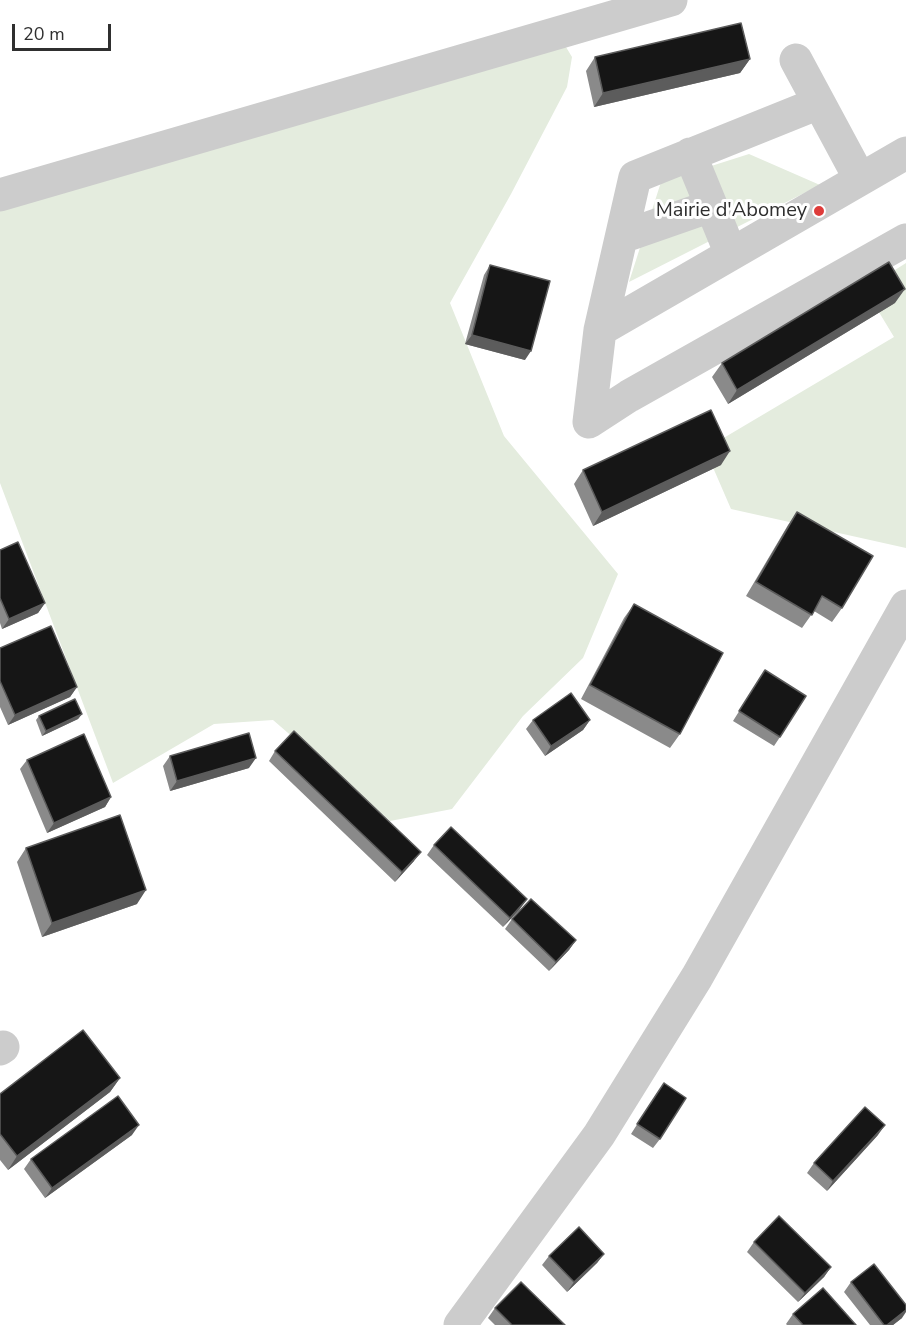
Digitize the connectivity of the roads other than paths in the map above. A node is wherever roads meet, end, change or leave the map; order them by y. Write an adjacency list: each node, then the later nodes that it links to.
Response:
1 (671, 0): 7 (street)
2 (796, 60): 3 (street)
3 (819, 102): 5 (street); 6 (street)
4 (906, 153): 6 (street)
5 (690, 154): 8 (street); 9 (street)
6 (860, 179): 11 (street)
7 (0, 195)
8 (711, 206): 9 (street); 11 (street)
9 (622, 237): 12 (street)
10 (906, 240): 12 (street)
11 (731, 254): 12 (street)
12 (600, 330)
13 (906, 606): 14 (street)
14 (460, 1325)

